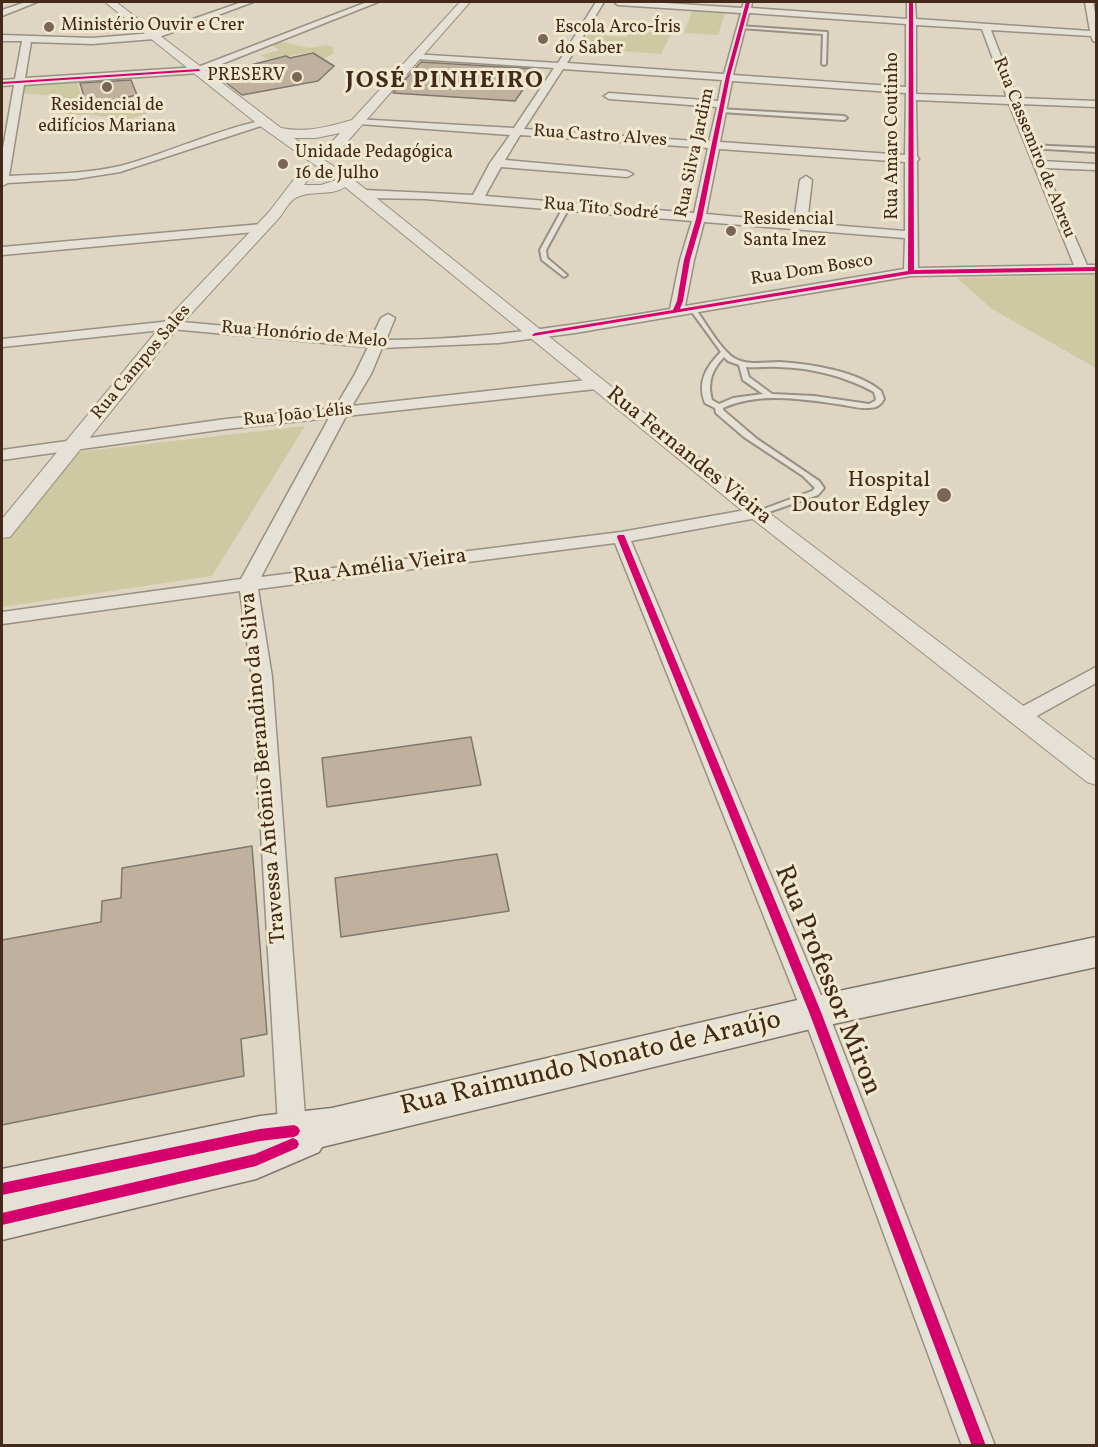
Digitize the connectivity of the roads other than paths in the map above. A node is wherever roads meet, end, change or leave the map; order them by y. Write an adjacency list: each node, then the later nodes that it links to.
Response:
1 (33, 2): 12 (street)
2 (110, 2): 17 (street, Rua Fernandes Vieira)
3 (249, 2): 17 (street)
4 (374, 2): 24 (street)
5 (465, 2): 21 (street)
6 (600, 2): 22 (street)
7 (618, 2): 10 (street)
8 (911, 2): 14 (street, Rua Amaro Coutinho)
9 (1089, 2): 18 (street)
10 (747, 6): 13 (street); 15 (street, Rua Silva Jardim)
11 (858, 8): 13 (street)
12 (2, 13)
13 (858, 19): 14 (street)
14 (910, 22): 16 (street); 28 (street, Rua Amaro Coutinho)
15 (741, 27): 23 (lane); 25 (street, Rua Silva Jardim)
16 (985, 27): 18 (street); 30 (street, Rua Cassemiro de Abreu)
17 (154, 36): 20 (street); 24 (street, Rua Fernandes Vieira)
18 (1096, 36)
19 (2, 38): 20 (street)
20 (27, 40): 26 (street)
21 (416, 56): 22 (street); 34 (street)
22 (560, 64): 25 (street); 39 (street)
23 (824, 64)
24 (199, 70): 26 (street); 35 (street, Rua Fernandes Vieira)
25 (729, 76): 28 (street); 32 (street, Rua Silva Jardim)
26 (19, 82): 27 (street); 36 (street)
27 (2, 83)
28 (912, 94): 30 (street); 43 (street, Rua Amaro Coutinho)
29 (609, 96): 32 (street)
30 (1015, 102): 31 (street); 41 (street, Rua Cassemiro de Abreu)
31 (1096, 104)
32 (722, 107): 33 (lane); 40 (street, Rua Silva Jardim)
33 (844, 118)
34 (359, 122): 38 (street); 39 (street, Rua Castro Alves); 44 (street)
35 (264, 123): 38 (street, Rua Fernandes Vieira); 51 (street)
36 (14, 124): 37 (street); 51 (street)
37 (2, 125)
38 (277, 132): 44 (street, Rua Fernandes Vieira)
39 (519, 132): 40 (street, Rua Castro Alves); 45 (street)
40 (713, 145): 43 (street, Rua Castro Alves); 57 (street, Rua Silva Jardim)
41 (1030, 146): 42 (lane); 46 (street, Rua Cassemiro de Abreu)
42 (1096, 150)
43 (913, 159): 60 (street, Rua Amaro Coutinho)
44 (316, 160): 49 (street, Rua Fernandes Vieira); 52 (street)
45 (496, 163): 48 (street); 55 (street)
46 (1038, 164): 47 (street); 62 (street, Rua Cassemiro de Abreu)
47 (1096, 167)
48 (627, 174)
49 (339, 176): 52 (street); 53 (street); 54 (street, Rua Fernandes Vieira)
50 (806, 180): 58 (street)
51 (2, 181)
52 (304, 182): 53 (street, Rua Fernandes Vieira); 59 (street, Rua Campos Sales)
53 (327, 189): 54 (street, Rua Fernandes Vieira)
54 (367, 197): 55 (street, Rua Tito Sodré); 70 (street, Rua Fernandes Vieira)
55 (477, 199): 56 (street, Rua Tito Sodré)
56 (566, 208): 57 (street, Rua Tito Sodré); 65 (lane)
57 (699, 219): 58 (street, Rua Tito Sodré); 67 (street, Rua Silva Jardim)
58 (800, 226): 60 (street, Rua Tito Sodré)
59 (262, 228): 61 (street); 69 (street, Rua Campos Sales)
60 (910, 235): 64 (street, Rua Amaro Coutinho)
61 (2, 250)
62 (1082, 269): 63 (street, Rua Dom Bosco); 64 (street, Rua Dom Bosco)
63 (1096, 269)
64 (911, 272): 66 (street, Rua Dom Bosco)
65 (564, 275)
66 (692, 308): 67 (street, Rua Dom Bosco); 73 (lane)
67 (676, 311): 70 (street, Rua Dom Bosco)
68 (388, 318): 72 (street, Travessa Antônio Berandino da Silva)
69 (171, 325): 71 (street, Rua Honório de Melo); 72 (street, Rua Honório de Melo); 79 (street, Rua Campos Sales)
70 (535, 335): 72 (street, Rua Honório de Melo); 75 (street, Rua Fernandes Vieira)
71 (2, 342)
72 (377, 344): 78 (street, Travessa Antônio Berandino da Silva)
73 (724, 353): 74 (lane); 77 (lane)
74 (742, 364): 76 (lane); 76 (lane)
75 (596, 384): 78 (street, Rua João Lélis); 81 (street, Rua Fernandes Vieira)
76 (770, 396): 77 (lane)
77 (719, 407): 81 (lane)
78 (340, 412): 79 (street, Rua João Lélis); 84 (street, Travessa Antônio Berandino da Silva)
79 (76, 443): 80 (street, Rua João Lélis); 82 (street, Rua Campos Sales)
80 (2, 455)
81 (757, 513): 83 (street, Rua Amélia Vieira); 87 (street, Rua Fernandes Vieira)
82 (2, 532)
83 (621, 537): 84 (street, Rua Amélia Vieira); 90 (street, Rua Professor Miron)
84 (248, 584): 85 (street, Rua Amélia Vieira); 91 (street, Travessa Antônio Berandino da Silva)
85 (2, 618)
86 (1096, 674): 87 (street)
87 (1019, 717): 88 (street, Rua Fernandes Vieira)
88 (1096, 775)
89 (1096, 952): 90 (main road, Rua Raimundo Nonato de Araújo)
90 (815, 1012): 91 (main road, Rua Raimundo Nonato de Araújo); 94 (street, Rua Professor Miron)
91 (293, 1138): 92 (main road, Rua Raimundo Nonato de Araújo); 93 (main road, Rua Raimundo Nonato de Araújo)
92 (2, 1190)
93 (2, 1219)
94 (980, 1446)

